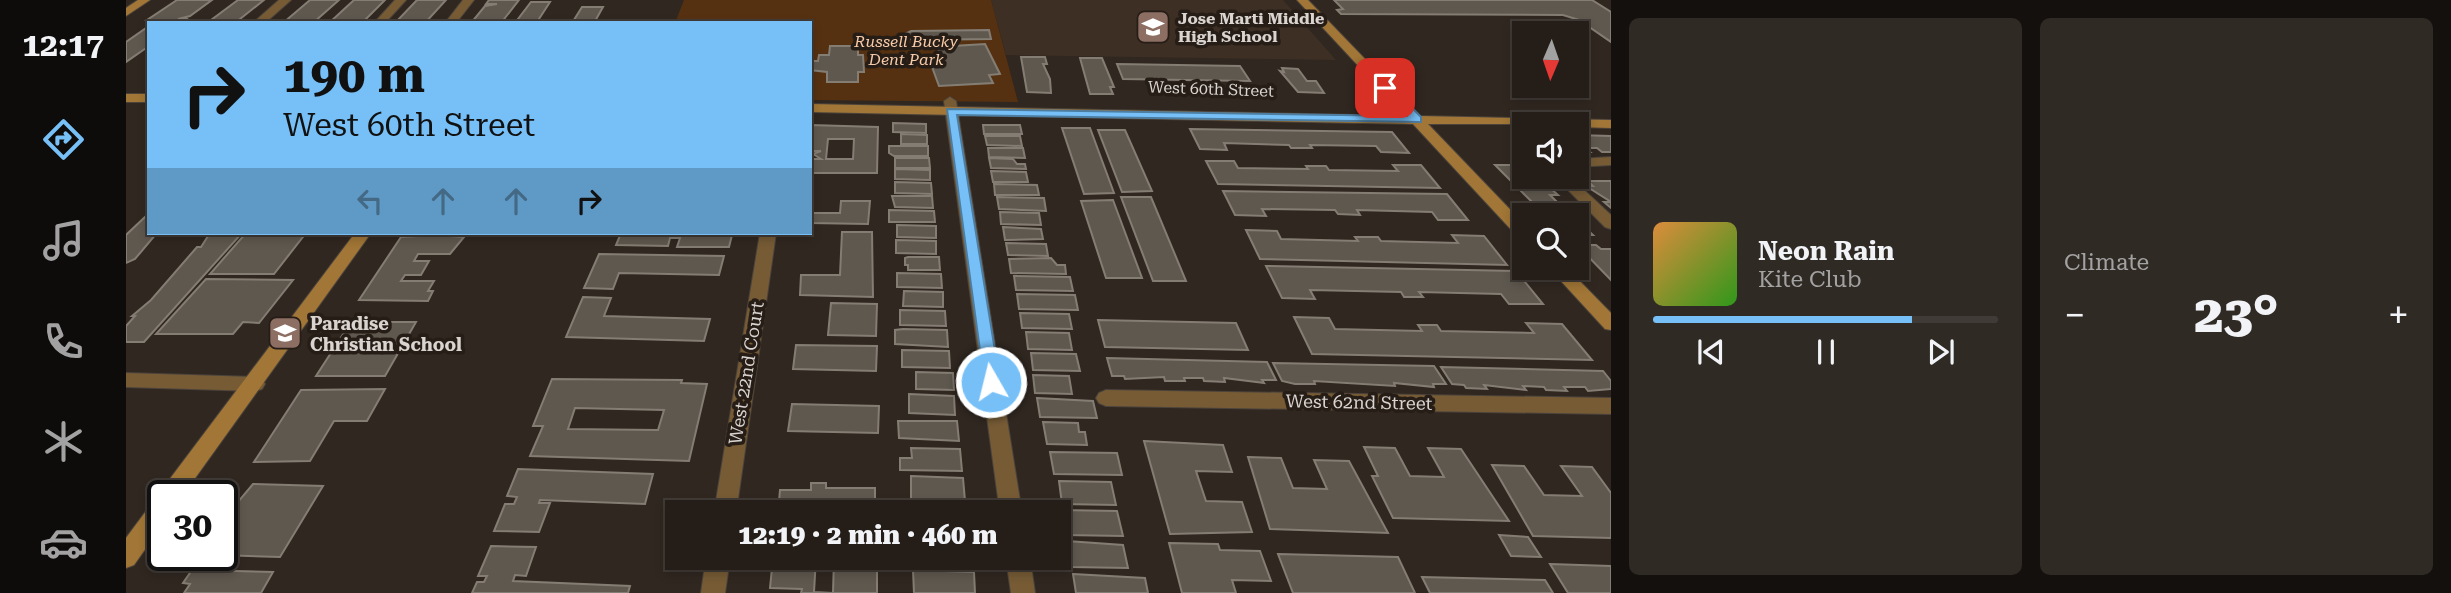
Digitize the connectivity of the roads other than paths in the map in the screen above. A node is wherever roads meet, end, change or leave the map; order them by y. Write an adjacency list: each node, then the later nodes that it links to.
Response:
1 (145, 0): 6 (street)
2 (286, 0): 7 (street)
3 (401, 0): 8 (street)
4 (469, 0): 9 (street)
5 (1302, 0): 20 (street)
6 (126, 13)
7 (260, 21)
8 (381, 21)
9 (452, 21)
10 (126, 87): 11 (street)
11 (147, 88)
12 (126, 98): 13 (street)
13 (147, 99)
14 (812, 99): 16 (street, West 60th Street)
15 (1126, 104): 16 (street, West 60th Street); 19 (street); 20 (street, West 60th Street)
16 (951, 106): 17 (street, West 60th Street); 19 (street, West 60th Street); 37 (street)
17 (812, 108)
18 (1611, 112): 20 (street, West 60th Street)
19 (1100, 113): 20 (street, West 60th Street)
20 (1411, 115): 21 (street, West 60th Street); 25 (street)
21 (1611, 124)
22 (1611, 161): 23 (street)
23 (1589, 162)
24 (1575, 189): 26 (street)
25 (1512, 220)
26 (1611, 224)
27 (362, 235): 32 (street)
28 (768, 235): 36 (street, West 22nd Court)
29 (1569, 280): 30 (street)
30 (1611, 324)
31 (126, 380): 32 (street)
32 (255, 384): 35 (street)
33 (1106, 398): 34 (street, West 62nd Street)
34 (1611, 406)
35 (182, 480)
36 (727, 500)
37 (1009, 500)
38 (147, 528): 39 (street)
39 (126, 557)
40 (716, 570): 42 (street)
41 (1020, 570): 43 (street)
42 (713, 593)
43 (1023, 593)

